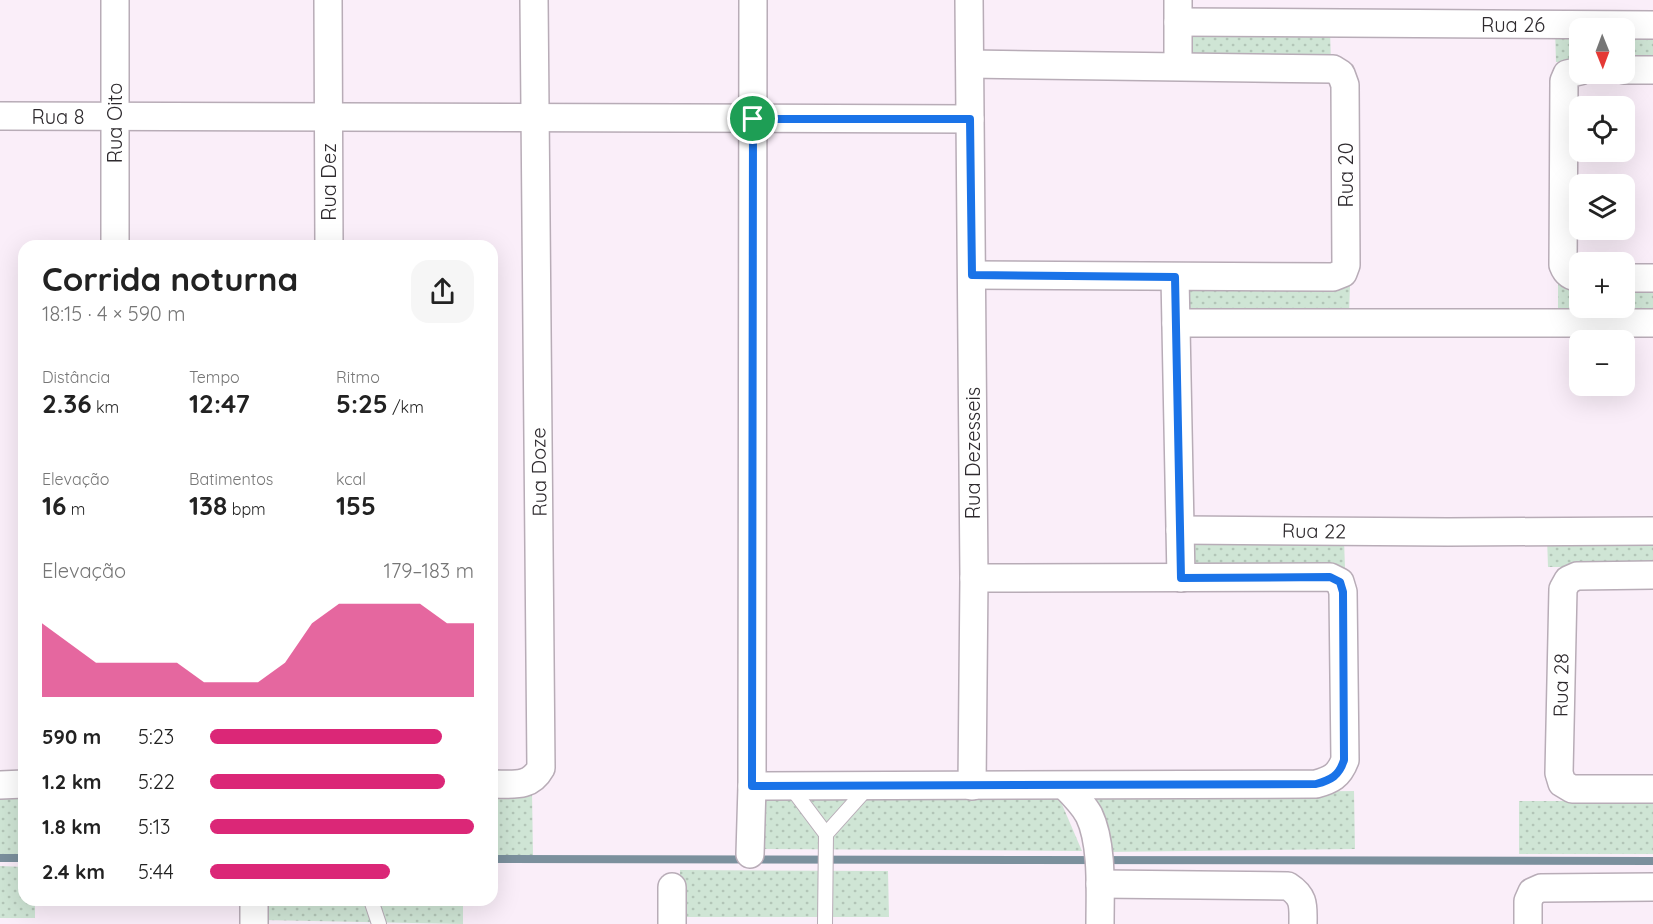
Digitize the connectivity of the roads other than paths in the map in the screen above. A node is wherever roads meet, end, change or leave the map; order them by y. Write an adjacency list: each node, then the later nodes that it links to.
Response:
1 (115, 0): 14 (street, Rua Oito)
2 (328, 0): 16 (street, Rua Dez)
3 (534, 0): 17 (street, Rua Doze)
4 (753, 0): 18 (street)
5 (969, 0): 8 (street, Rua Dezesseis)
6 (1178, 11): 7 (street, Rua 26); 9 (street)
7 (1653, 25)
8 (970, 64): 9 (street, Rua 20); 19 (street, Rua Dezesseis)
9 (1178, 66): 24 (street, Rua 20)
10 (1635, 70): 11 (street)
11 (1653, 70)
12 (1569, 74): 22 (street)
13 (3, 116): 14 (street, Rua 8)
14 (115, 117): 15 (street, Rua 8); 20 (street, Rua Oito)
15 (218, 117): 16 (street, Rua Dez)
16 (328, 117): 17 (street, Rua Dez); 21 (street, Rua Dez)
17 (535, 118): 18 (street); 34 (street, Rua Doze)
18 (753, 119): 19 (street); 35 (street)
19 (970, 119): 23 (street, Rua Dezesseis)
20 (115, 240)
21 (329, 240)
22 (1569, 274)
23 (972, 275): 24 (street, Rua 20); 32 (street, Rua Dezesseis)
24 (1175, 277): 27 (street)
25 (1635, 278): 26 (street)
26 (1653, 278)
27 (1176, 323): 28 (street); 29 (street)
28 (1653, 324)
29 (1180, 530): 30 (street, Rua 22); 33 (street)
30 (1653, 531)
31 (1653, 575): 40 (street, Rua 28)
32 (974, 578): 33 (street); 38 (street, Rua Dezesseis)
33 (1181, 578): 39 (street)
34 (498, 784)
35 (752, 786): 36 (street); 42 (street)
36 (790, 786): 37 (street); 41 (lane)
37 (869, 786): 38 (street); 41 (lane)
38 (972, 786): 39 (street)
39 (1065, 786): 43 (street)
40 (1653, 789)
41 (826, 838): 51 (lane)
42 (750, 854)
43 (1099, 867): 52 (street); 53 (street)
44 (672, 887): 50 (street)
45 (1653, 887): 54 (street)
46 (254, 906): 48 (street)
47 (372, 906): 49 (lane)
48 (254, 924)
49 (379, 924)
50 (672, 924)
51 (825, 924)
52 (1100, 924)
53 (1303, 924)
54 (1528, 924)

